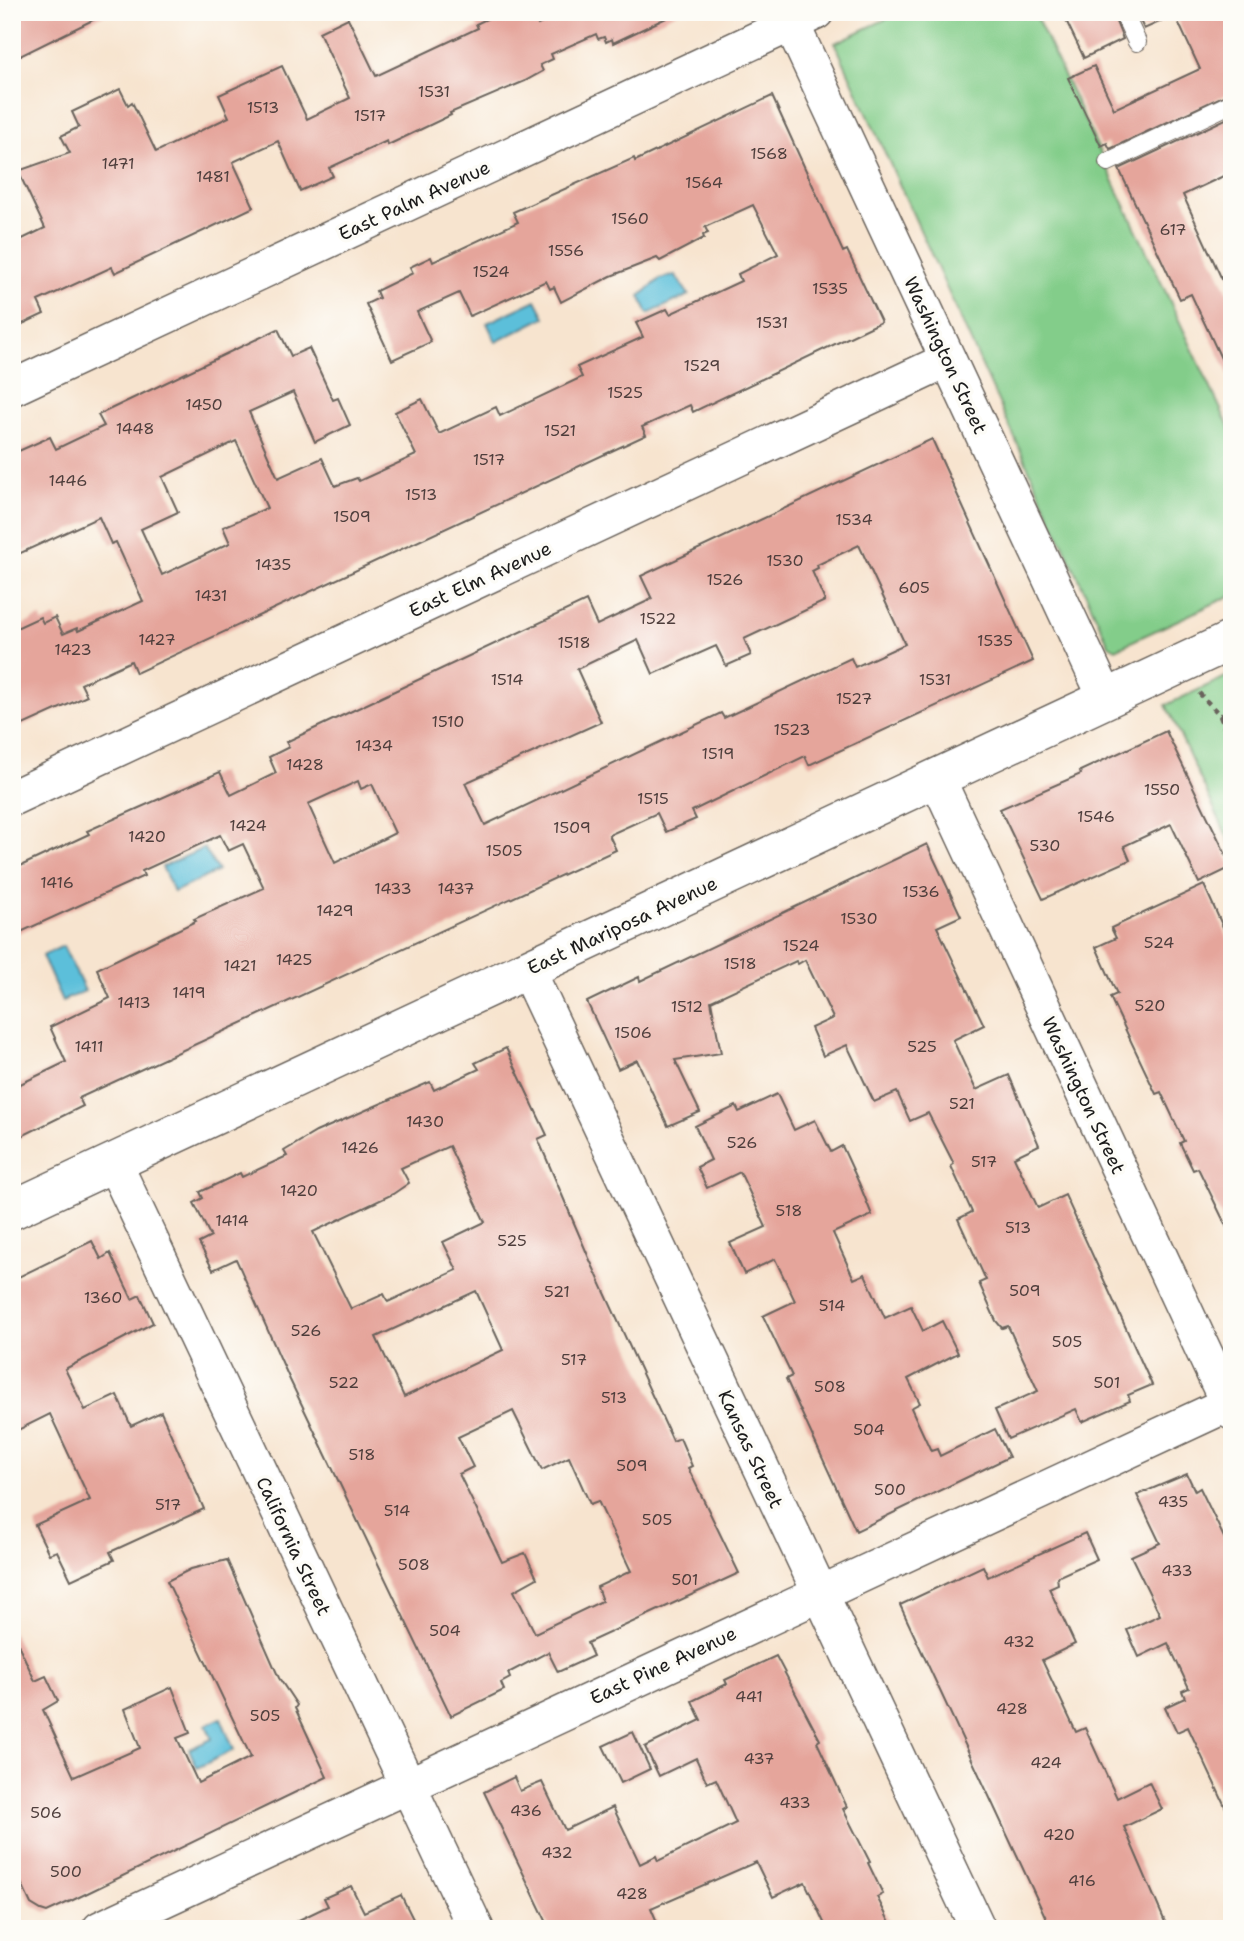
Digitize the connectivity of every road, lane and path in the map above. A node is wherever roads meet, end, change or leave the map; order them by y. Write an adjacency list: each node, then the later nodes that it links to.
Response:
1 (1123, 12): 3 (lane)
2 (798, 16): 6 (street, Washington Street); 7 (street, East Palm Avenue)
3 (1137, 42)
4 (1232, 103): 5 (lane)
5 (1108, 162)
6 (948, 360): 10 (street, Washington Street); 15 (street, East Elm Avenue)
7 (12, 388)
8 (1232, 640): 10 (street, East Mariposa Avenue)
9 (1195, 686): 11 (path)
10 (1106, 698): 14 (street, East Mariposa Avenue)
11 (1220, 715): 12 (path); 13 (path)
12 (1232, 716)
13 (1232, 748)
14 (937, 778): 16 (street, East Mariposa Avenue); 19 (street, Washington Street)
15 (12, 798)
16 (527, 969): 17 (street, East Mariposa Avenue); 20 (street, Kansas Street)
17 (114, 1163): 18 (street, East Mariposa Avenue); 21 (street, California Street)
18 (12, 1210)
19 (1230, 1408): 20 (street, East Pine Avenue)
20 (818, 1592): 21 (street, East Pine Avenue); 24 (street, Kansas Street)
21 (407, 1785): 22 (street, East Pine Avenue); 23 (street, California Street)
22 (100, 1929)
23 (476, 1929)
24 (978, 1929)

